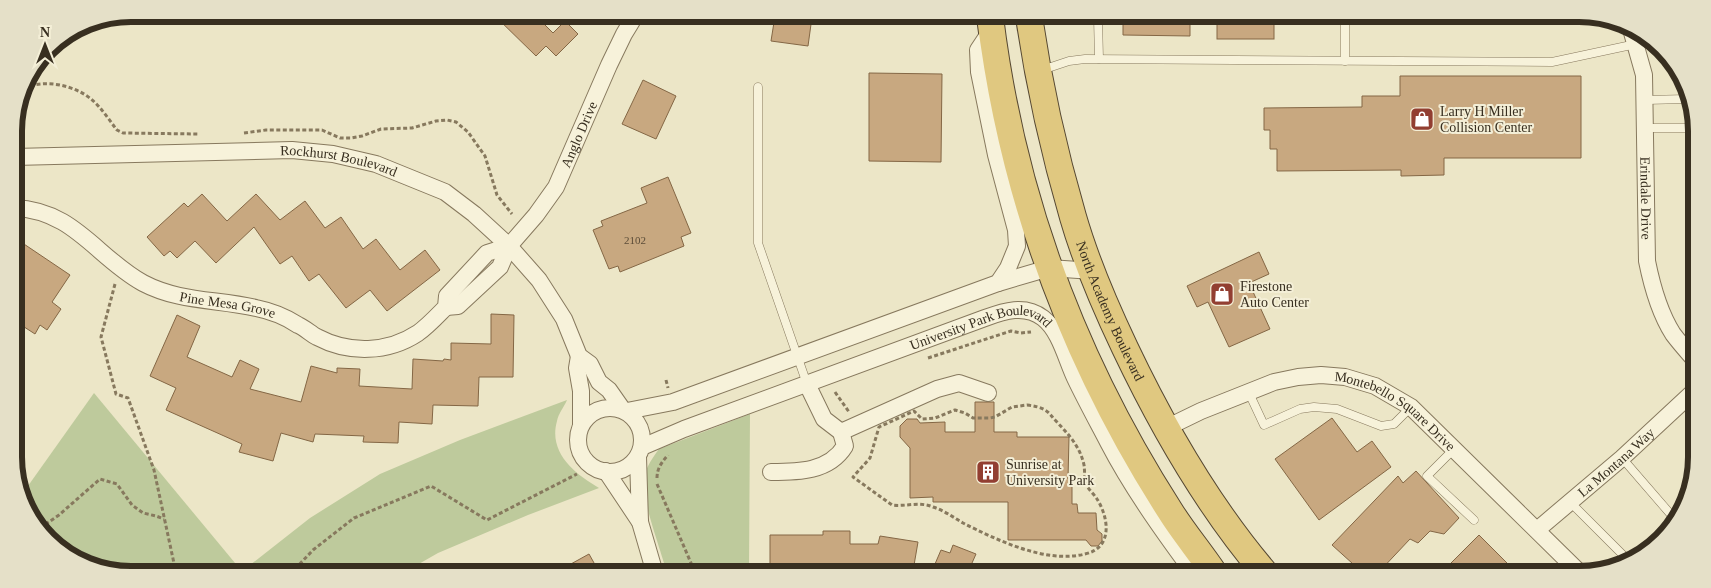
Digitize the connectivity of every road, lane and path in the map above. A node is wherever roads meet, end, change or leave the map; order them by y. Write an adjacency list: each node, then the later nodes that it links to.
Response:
1 (995, 22): 28 (street)
2 (996, 22): 26 (highway)
3 (997, 22): 12 (highway)
4 (1030, 22): 12 (highway, North Academy Boulevard)
5 (1098, 22): 10 (lane)
6 (1345, 22): 11 (lane)
7 (631, 23): 24 (street, Anglo Drive)
8 (1635, 38): 11 (lane)
9 (1638, 40): 16 (street, Erindale Drive)
10 (1099, 59): 11 (lane); 12 (lane)
11 (1345, 61)
12 (1037, 71): 27 (highway, North Academy Boulevard)
13 (33, 85): 19 (path)
14 (758, 87): 32 (lane)
15 (1684, 99): 16 (lane)
16 (1646, 100): 17 (street, Erindale Drive)
17 (1646, 128): 18 (lane); 30 (street, Erindale Drive)
18 (1687, 128)
19 (201, 134)
20 (235, 134): 23 (path)
21 (23, 157): 24 (street, Rockhurst Boulevard)
22 (23, 209): 25 (street, Pine Mesa Grove)
23 (512, 214)
24 (510, 246): 25 (street, Pine Mesa Grove); 31 (street, Rockhurst Boulevard)
25 (119, 267): 55 (path)
26 (1049, 268): 27 (street); 28 (street); 62 (highway)
27 (1093, 271): 43 (highway, North Academy Boulevard)
28 (998, 283): 32 (street)
29 (1031, 332): 33 (path)
30 (1689, 353)
31 (579, 356): 40 (street, Rockhurst Boulevard); 42 (street, Rockhurst Boulevard)
32 (798, 356): 34 (lane); 40 (street)
33 (924, 360)
34 (807, 384): 44 (street); 48 (street, University Park Boulevard); 61 (street, University Park Boulevard)
35 (844, 389): 41 (path)
36 (988, 393): 44 (street)
37 (1248, 393): 39 (street, Montebello Square Drive); 39 (lane); 43 (street, Montebello Square Drive)
38 (1689, 397): 49 (street, La Montana Way)
39 (1411, 407): 47 (street, Montebello Square Drive)
40 (625, 411): 42 (street); 48 (street)
41 (850, 414)
42 (581, 424): 50 (street)
43 (1166, 428): 63 (highway, North Academy Boulevard)
44 (841, 432): 51 (street)
45 (876, 440): 45 (path)
46 (675, 449): 68 (path)
47 (1454, 449): 56 (lane); 59 (street, Montebello Square Drive)
48 (640, 452): 50 (street); 57 (street)
49 (1622, 458): 53 (street, La Montana Way); 54 (lane)
50 (606, 471): 57 (street)
51 (771, 472)
52 (577, 474): 66 (path)
53 (1570, 502): 59 (street, La Montana Way); 60 (lane)
54 (1671, 515)
55 (164, 520): 58 (path); 65 (path)
56 (1474, 520)
57 (640, 522): 67 (street)
58 (46, 524)
59 (1537, 530): 64 (street, Montebello Square Drive)
60 (1624, 556)
61 (1188, 565)
62 (1209, 565)
63 (1259, 565)
64 (1572, 565)
65 (175, 566)
66 (298, 566)
67 (653, 566)
68 (692, 566)

